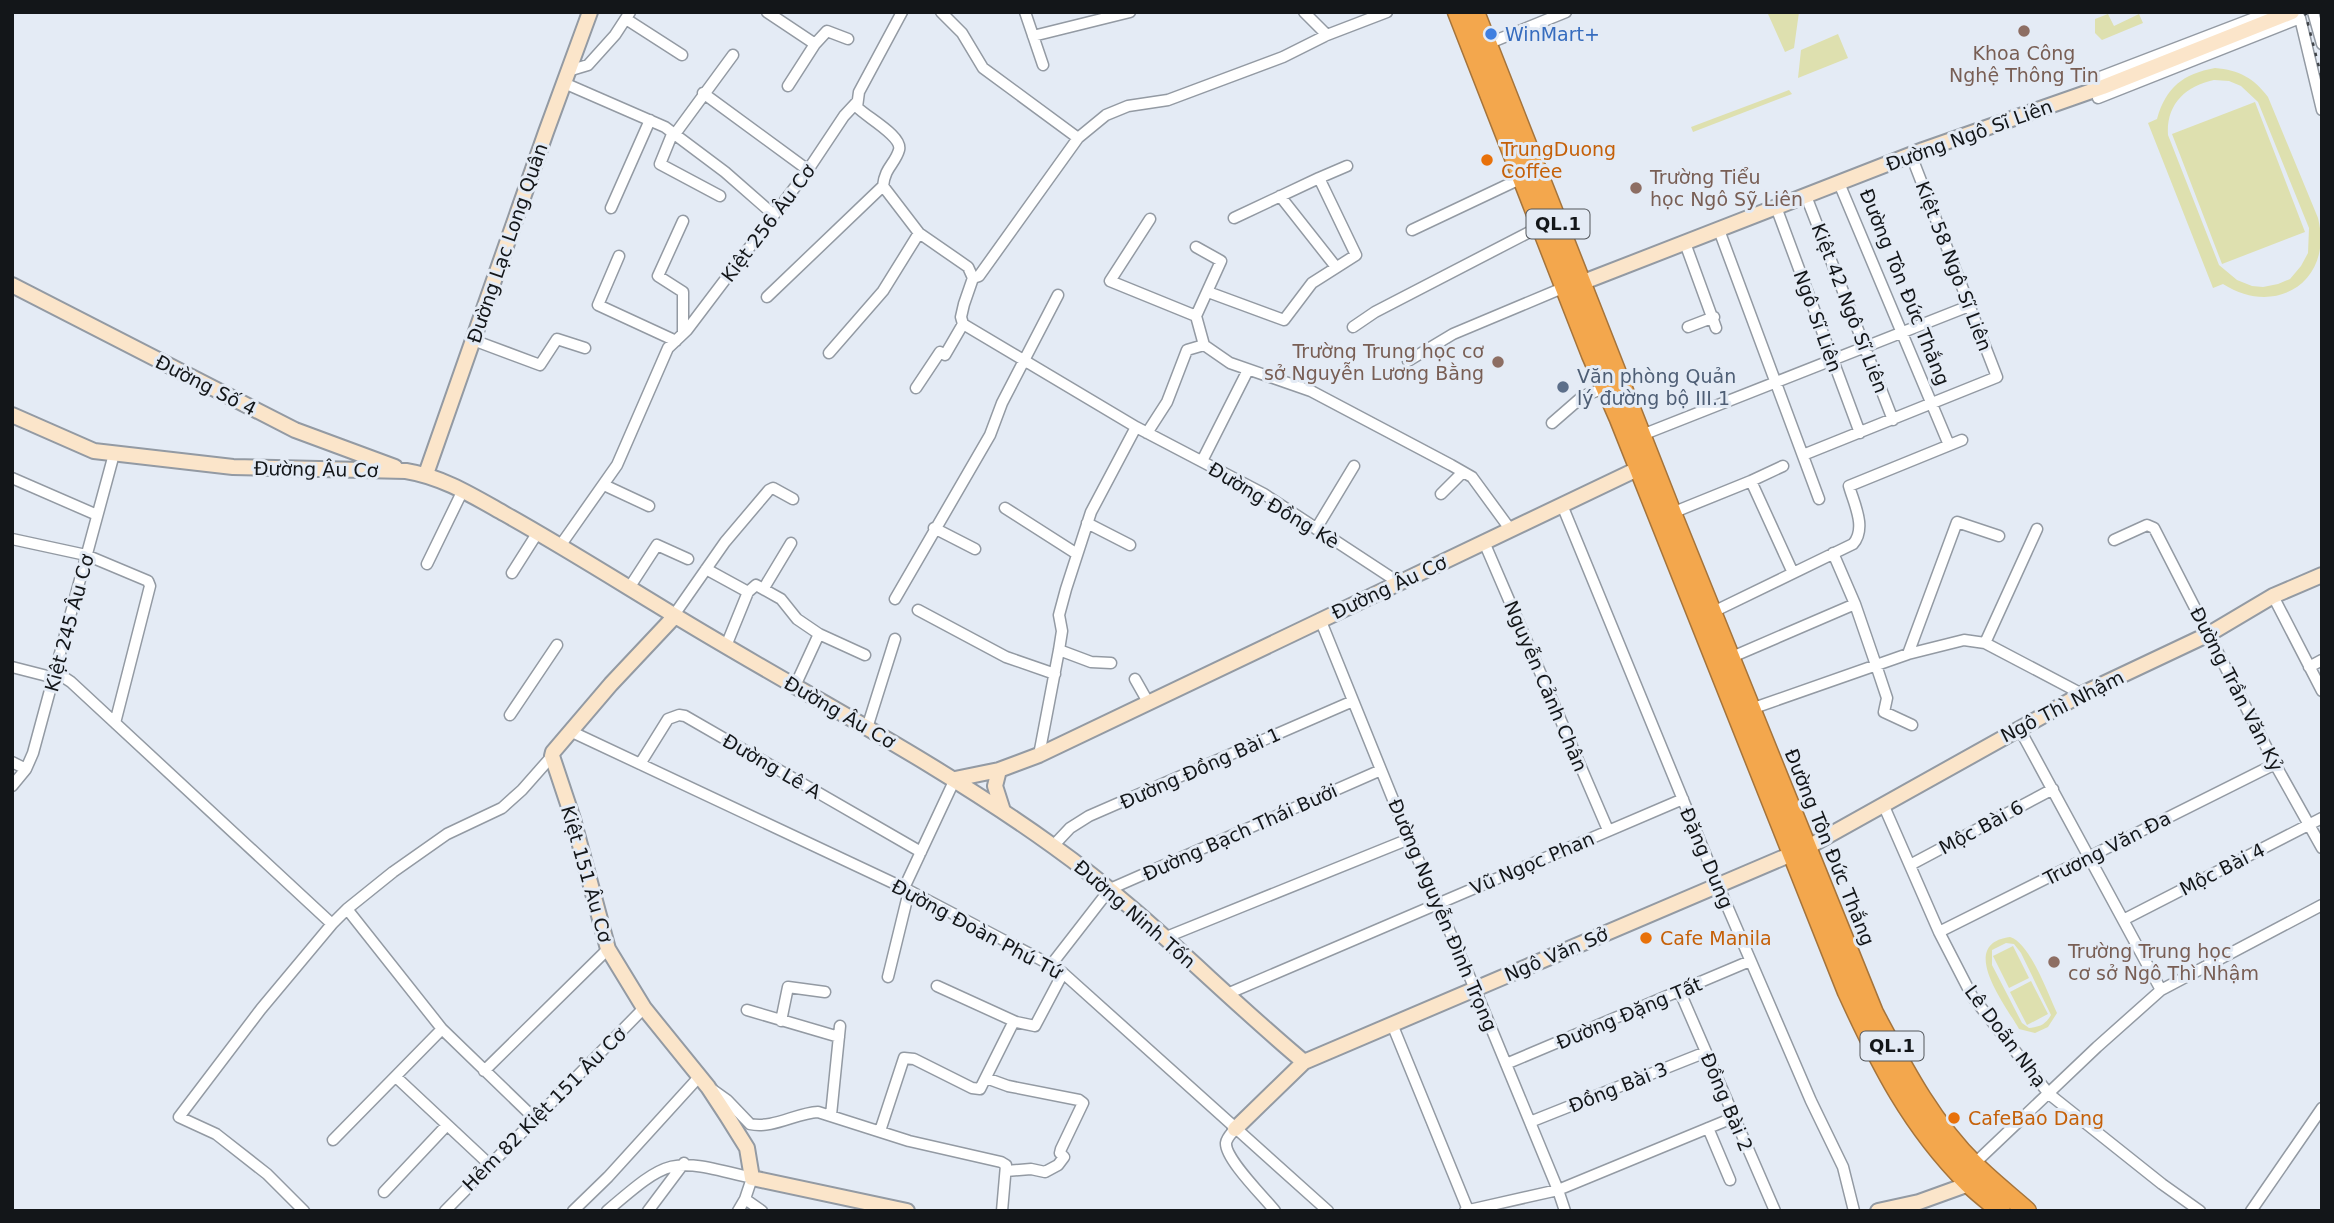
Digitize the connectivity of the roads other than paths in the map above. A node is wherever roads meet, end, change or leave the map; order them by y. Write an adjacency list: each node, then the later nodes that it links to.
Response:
1 (590, 12): 25 (street, Đường Lạc Long Quân)
2 (767, 12): 19 (street)
3 (902, 12): 29 (street)
4 (941, 12): 33 (street)
5 (1025, 12): 17 (street)
6 (1130, 12): 17 (street)
7 (1304, 12): 16 (street)
8 (1388, 12): 16 (street)
9 (1457, 12): 40 (highway, QL.1)
10 (1475, 12): 20 (highway, QL.1)
11 (1566, 12): 20 (street)
12 (2270, 12): 27 (street, Đường Ngô Sĩ Liên)
13 (2292, 12): 27 (street, Đường Ngô Sĩ Liên)
14 (628, 15): 22 (street); 25 (street)
15 (2315, 15): 21 (street)
16 (1327, 35): 33 (street)
17 (1033, 36): 24 (street)
18 (848, 39): 19 (street)
19 (811, 42): 26 (street)
20 (1488, 44): 40 (highway, QL.1)
21 (2322, 44)
22 (682, 55)
23 (733, 55): 28 (street)
24 (1042, 65)
25 (566, 77): 31 (street); 71 (street, Đường Lạc Long Quân)
26 (788, 86)
27 (2098, 92): 30 (street); 34 (street, Đường Ngô Sĩ Liên)
28 (703, 93): 32 (street); 36 (street)
29 (857, 102): 36 (street, Kiệt 256 Âu Cơ); 39 (street)
30 (2322, 110)
31 (650, 120): 32 (street); 45 (street)
32 (674, 133): 41 (street); 46 (street)
33 (1078, 138): 58 (street)
34 (1911, 155): 38 (street, Đường Ngô Sĩ Liên); 64 (street, Kiệt 58 Ngô Sĩ Liên)
35 (1347, 166): 37 (street)
36 (808, 170): 46 (street, Kiệt 256 Âu Cơ)
37 (1319, 178): 42 (street); 57 (street)
38 (1839, 183): 43 (street, Đường Ngô Sĩ Liên); 69 (street, Đường Tôn Đức Thắng)
39 (883, 186): 53 (street); 63 (street)
40 (1532, 187): 50 (highway, QL.1); 51 (street); 60 (highway, QL.1)
41 (720, 196)
42 (1280, 196): 47 (street); 57 (street)
43 (1806, 196): 44 (street, Đường Ngô Sĩ Liên); 73 (street, Kiệt 42 Ngô Sĩ Liên)
44 (1776, 207): 52 (street, Đường Ngô Sĩ Liên); 76 (street, Ngô Sĩ Liên)
45 (611, 208)
46 (774, 215): 70 (street, Kiệt 256 Âu Cơ)
47 (1234, 218)
48 (1150, 219): 65 (street)
49 (683, 221): 70 (street)
50 (1541, 226): 60 (highway, QL.1); 67 (street)
51 (1412, 230)
52 (1718, 230): 54 (street, Đường Ngô Sĩ Liên); 80 (street)
53 (919, 233): 58 (street); 75 (street)
54 (1685, 243): 60 (street, Đường Ngô Sĩ Liên); 68 (street)
55 (1196, 247): 61 (street)
56 (619, 256): 70 (street)
57 (1336, 267): 61 (street)
58 (973, 278): 66 (street)
59 (12, 285): 99 (street, Đường Số 4)
60 (1573, 285): 78 (street); 82 (highway, QL.1); 90 (highway, QL.1)
61 (1208, 292): 65 (street)
62 (1058, 295): 77 (street)
63 (767, 297)
64 (1969, 306): 69 (street); 83 (street, Kiệt 58 Ngô Sĩ Liên)
65 (1196, 316): 72 (street)
66 (963, 324): 77 (street, Đường Đồng Kè); 81 (street)
67 (1353, 327)
68 (1688, 327)
69 (1903, 331): 73 (street); 83 (street, Đường Tôn Đức Thắng)
70 (679, 337): 104 (street, Kiệt 256 Âu Cơ)
71 (473, 340): 74 (street); 101 (street, Đường Lạc Long Quân)
72 (1204, 345): 79 (street); 88 (street)
73 (1865, 346): 76 (street); 85 (street, Kiệt 42 Ngô Sĩ Liên)
74 (585, 348)
75 (829, 353)
76 (1832, 359): 80 (street); 89 (street, Ngô Sĩ Liên)
77 (1024, 361): 87 (street, Đường Đồng Kè); 115 (street)
78 (1408, 361)
79 (1248, 370): 95 (street); 100 (street)
80 (1776, 381): 90 (street); 94 (street)
81 (916, 388)
82 (1605, 388): 86 (street); 96 (highway, QL.1)
83 (1931, 404): 85 (street); 92 (street, Đường Tôn Đức Thắng)
84 (12, 415): 93 (street, Đường Âu Cơ)
85 (1893, 420): 89 (street)
86 (1552, 423)
87 (1136, 427): 88 (street, Đường Đồng Kè); 114 (street)
88 (1147, 433): 95 (street, Đường Đồng Kè)
89 (1860, 433): 94 (street)
90 (1642, 435): 96 (highway, QL.1)
91 (1962, 440): 92 (street)
92 (1949, 445): 128 (street)
93 (114, 454): 99 (street, Đường Âu Cơ); 113 (street, Kiệt 245 Âu Cơ)
94 (1803, 455): 108 (street)
95 (1202, 461): 116 (street, Đường Đồng Kè)
96 (1645, 465): 109 (street, Đường Âu Cơ); 112 (highway, Đường Tôn Đức Thắng / QL.1); 198 (highway, Đường Tôn Đức Thắng / QL.1)
97 (1354, 466): 116 (street)
98 (1783, 466): 103 (street)
99 (406, 471): 101 (street, Đường Âu Cơ)
100 (1463, 472): 106 (street); 117 (street)
101 (426, 474): 105 (street, Đường Âu Cơ)
102 (12, 478): 113 (street)
103 (1751, 481): 112 (street); 135 (street)
104 (604, 485): 110 (street); 126 (street, Kiệt 256 Âu Cơ)
105 (463, 490): 119 (street, Đường Âu Cơ); 132 (street)
106 (1441, 494)
107 (793, 499): 133 (street)
108 (1819, 499)
109 (1562, 505): 117 (street, Đường Âu Cơ); 189 (street, Đặng Dung)
110 (649, 506)
111 (1004, 508): 129 (street)
112 (1672, 513): 145 (highway, Đường Tôn Đức Thắng / QL.1)
113 (97, 515): 130 (street, Kiệt 245 Âu Cơ)
114 (1087, 523): 125 (street); 129 (street)
115 (934, 528): 127 (street); 142 (street)
116 (1316, 529): 137 (street, Đường Đồng Kè)
117 (1510, 529): 123 (street, Đường Âu Cơ)
118 (2037, 529): 151 (street)
119 (538, 532): 126 (street, Đường Âu Cơ); 134 (street)
120 (1999, 536): 155 (street)
121 (12, 539): 130 (street)
122 (2114, 540): 149 (street, Đường Trần Văn Kỷ)
123 (1484, 542): 137 (street, Đường Âu Cơ); 194 (street, Nguyễn Cảnh Chân)
124 (791, 543): 139 (street)
125 (1130, 545)
126 (560, 546): 138 (street, Đường Âu Cơ)
127 (975, 549)
128 (1833, 553): 135 (street); 143 (street)
129 (1077, 554): 154 (street)
130 (86, 555): 164 (street, Kiệt 245 Âu Cơ); 173 (street)
131 (688, 559): 138 (street)
132 (428, 564)
133 (706, 569): 140 (street); 146 (street)
134 (512, 573)
135 (1793, 573): 145 (street)
136 (2322, 575): 141 (street, Ngô Thì Nhậm)
137 (1398, 582): 147 (street, Đường Âu Cơ)
138 (629, 588): 146 (street, Đường Âu Cơ)
139 (764, 588): 140 (street); 148 (street)
140 (748, 592): 153 (street)
141 (2273, 596): 149 (street, Ngô Thì Nhậm); 162 (street)
142 (895, 599)
143 (1856, 604): 157 (street); 160 (street)
144 (918, 610): 163 (street)
145 (1713, 612): 157 (highway, Đường Tôn Đức Thắng / QL.1)
146 (674, 616): 153 (street, Đường Âu Cơ); 177 (street)
147 (1320, 619): 169 (street, Đường Nguyễn Đình Trọng); 170 (street, Đường Âu Cơ)
148 (819, 634): 156 (street); 166 (street)
149 (2209, 634): 168 (street, Ngô Thì Nhậm); 182 (street, Đường Trần Văn Kỷ)
150 (895, 639): 175 (street)
151 (1985, 643): 155 (street); 168 (street)
152 (557, 645): 172 (street)
153 (726, 646): 166 (street, Đường Âu Cơ)
154 (1059, 650): 159 (street); 163 (street)
155 (1908, 653): 160 (street)
156 (865, 655)
157 (1732, 657): 171 (highway, Đường Tôn Đức Thắng / QL.1)
158 (2322, 660): 162 (street)
159 (1111, 663)
160 (1876, 664): 171 (street); 174 (street)
161 (12, 667): 164 (street)
162 (2309, 667): 167 (street)
163 (1055, 674): 178 (street)
164 (55, 675): 173 (street); 183 (street, Kiệt 245 Âu Cơ)
165 (1135, 679): 170 (street)
166 (795, 686): 175 (street, Đường Âu Cơ)
167 (2322, 691)
168 (2082, 694): 176 (street, Ngô Thì Nhậm)
169 (1353, 701): 185 (street, Đường Nguyễn Đình Trọng); 196 (street, Đường Đồng Bài 1)
170 (1148, 702): 178 (street, Đường Âu Cơ)
171 (1751, 709): 198 (highway, Đường Tôn Đức Thắng / QL.1)
172 (510, 715)
173 (115, 723): 209 (street)
174 (1912, 725)
175 (867, 728): 186 (street, Đường Âu Cơ)
176 (2019, 728): 188 (street); 190 (street, Ngô Thì Nhậm)
177 (570, 731): 179 (street); 181 (street, Đường Đoàn Phú Tứ)
178 (1040, 755): 184 (street, Đường Âu Cơ)
179 (552, 756): 207 (street); 212 (street, Kiệt 151 Âu Cơ)
180 (12, 762): 183 (street)
181 (640, 764): 199 (street, Đường Lê A); 203 (street, Đường Đoàn Phú Tứ)
182 (2275, 764): 193 (street, Đường Trần Văn Kỷ); 200 (street, Trương Văn Đa)
183 (26, 769): 187 (street, Kiệt 245 Âu Cơ)
184 (999, 770): 186 (street, Đường Âu Cơ); 191 (street)
185 (1381, 770): 195 (street, Đường Nguyễn Đình Trọng); 204 (street, Đường Bạch Thái Bưởi)
186 (955, 779): 191 (street, Đường Ninh Tốn); 199 (street)
187 (12, 786)
188 (2053, 789): 200 (street); 201 (street, Mộc Bài 6)
189 (1683, 799): 194 (street, Vũ Ngọc Phan); 202 (street, Đặng Dung)
190 (1883, 804): 198 (street, Ngô Thì Nhậm); 201 (street, Lê Doãn Nhạ)
191 (1003, 811): 196 (street, Đường Ninh Tốn)
192 (2322, 818): 193 (street, Mộc Bài 4)
193 (2308, 825): 197 (street, Đường Trần Văn Kỷ); 208 (street, Mộc Bài 4)
194 (1608, 830): 205 (street, Vũ Ngọc Phan)
195 (1409, 839): 205 (street, Đường Nguyễn Đình Trọng); 211 (street)
196 (1053, 846): 204 (street, Đường Ninh Tốn)
197 (2322, 848)
198 (1800, 851): 202 (street, Ngô Văn Sở); 249 (highway, Đường Tôn Đức Thắng / QL.1); 253 (highway, Đường Tôn Đức Thắng / QL.1)
199 (921, 852): 203 (street)
200 (2090, 856): 208 (street); 210 (street, Trương Văn Đa)
201 (1910, 865): 210 (street, Lê Doãn Nhạ)
202 (1718, 885): 213 (street, Đặng Dung); 218 (street, Ngô Văn Sở)
203 (906, 889): 214 (street, Đường Đoàn Phú Tứ); 216 (street)
204 (1110, 889): 211 (street, Đường Ninh Tốn); 214 (street, Đường Bạch Thái Bưởi)
205 (1437, 904): 218 (street, Đường Nguyễn Đình Trọng); 222 (street, Vũ Ngọc Phan)
206 (2322, 905): 219 (street)
207 (347, 909): 209 (street); 228 (street)
208 (2123, 920): 219 (street)
209 (332, 924): 259 (street)
210 (1939, 932): 236 (street, Lê Doãn Nhạ)
211 (1164, 938): 222 (street, Đường Ninh Tốn)
212 (608, 949): 223 (street, Kiệt 151 Âu Cơ); 232 (street)
213 (1750, 961): 221 (street, Đường Đặng Tất); 272 (street, Đặng Dung)
214 (1051, 965): 215 (street, Đường Đoàn Phú Tứ)
215 (1063, 973): 226 (street); 244 (street, Đường Đoàn Phú Tứ)
216 (888, 977)
217 (937, 986): 226 (street)
218 (1475, 989): 227 (street, Ngô Văn Sở); 231 (street, Đường Nguyễn Đình Trọng)
219 (2161, 990): 236 (street)
220 (825, 992): 225 (street)
221 (1680, 992): 229 (street, Đồng Bài 2); 231 (street, Đường Đặng Tất)
222 (1227, 994): 230 (street, Đường Ninh Tốn)
223 (644, 1008): 235 (street, Kiệt 151 Âu Cơ); 240 (street, Hẻm 82 Kiệt 151 Âu Cơ)
224 (747, 1010): 225 (street)
225 (781, 1021): 238 (street)
226 (1016, 1022): 234 (street)
227 (1392, 1024): 230 (street, Ngô Văn Sở); 258 (street)
228 (442, 1029): 232 (street); 233 (street)
229 (1706, 1052): 239 (street, Đồng Bài 2); 241 (street, Đồng Bài 3)
230 (1304, 1062): 244 (street)
231 (1506, 1065): 241 (street, Đường Nguyễn Đình Trọng)
232 (484, 1071): 240 (street)
233 (396, 1077): 242 (street); 246 (street)
234 (986, 1078): 245 (street); 250 (street)
235 (703, 1082): 238 (street); 251 (street, Kiệt 151 Âu Cơ); 261 (street)
236 (2049, 1094): 249 (street); 276 (street, Lê Doãn Nhạ)
237 (2322, 1108): 277 (street)
238 (831, 1115): 245 (street)
239 (1735, 1117): 243 (street); 271 (street, Đồng Bài 2)
240 (534, 1118): 248 (street, Hẻm 82 Kiệt 151 Âu Cơ)
241 (1530, 1122): 254 (street, Đường Nguyễn Đình Trọng)
242 (447, 1125): 248 (street); 255 (street)
243 (1708, 1128): 252 (street); 254 (street)
244 (1235, 1129): 268 (street); 269 (street, Đường Đoàn Phú Tứ)
245 (880, 1131): 250 (street)
246 (333, 1140)
247 (684, 1163): 251 (street); 262 (street); 263 (street)
248 (489, 1164): 260 (street, Hẻm 82 Kiệt 151 Âu Cơ)
249 (1974, 1164): 275 (highway, Đường Tôn Đức Thắng / QL.1)
250 (1006, 1171): 267 (street)
251 (752, 1178): 256 (street); 266 (street)
252 (1730, 1180)
253 (1969, 1184): 257 (street); 274 (highway, Đường Tôn Đức Thắng / QL.1)
254 (1558, 1190): 258 (street); 270 (street, Đường Nguyễn Đình Trọng)
255 (384, 1192)
256 (745, 1199): 264 (street); 265 (street)
257 (1920, 1206): 273 (street)
258 (1467, 1210)
259 (304, 1211)
260 (445, 1211)
261 (573, 1211)
262 (607, 1211)
263 (648, 1211)
264 (738, 1211)
265 (762, 1211)
266 (907, 1211)
267 (1002, 1211)
268 (1275, 1211)
269 (1328, 1211)
270 (1565, 1211)
271 (1775, 1211)
272 (1854, 1211)
273 (1878, 1211)
274 (2001, 1211)
275 (2027, 1211)
276 (2200, 1211)
277 (2251, 1211)

